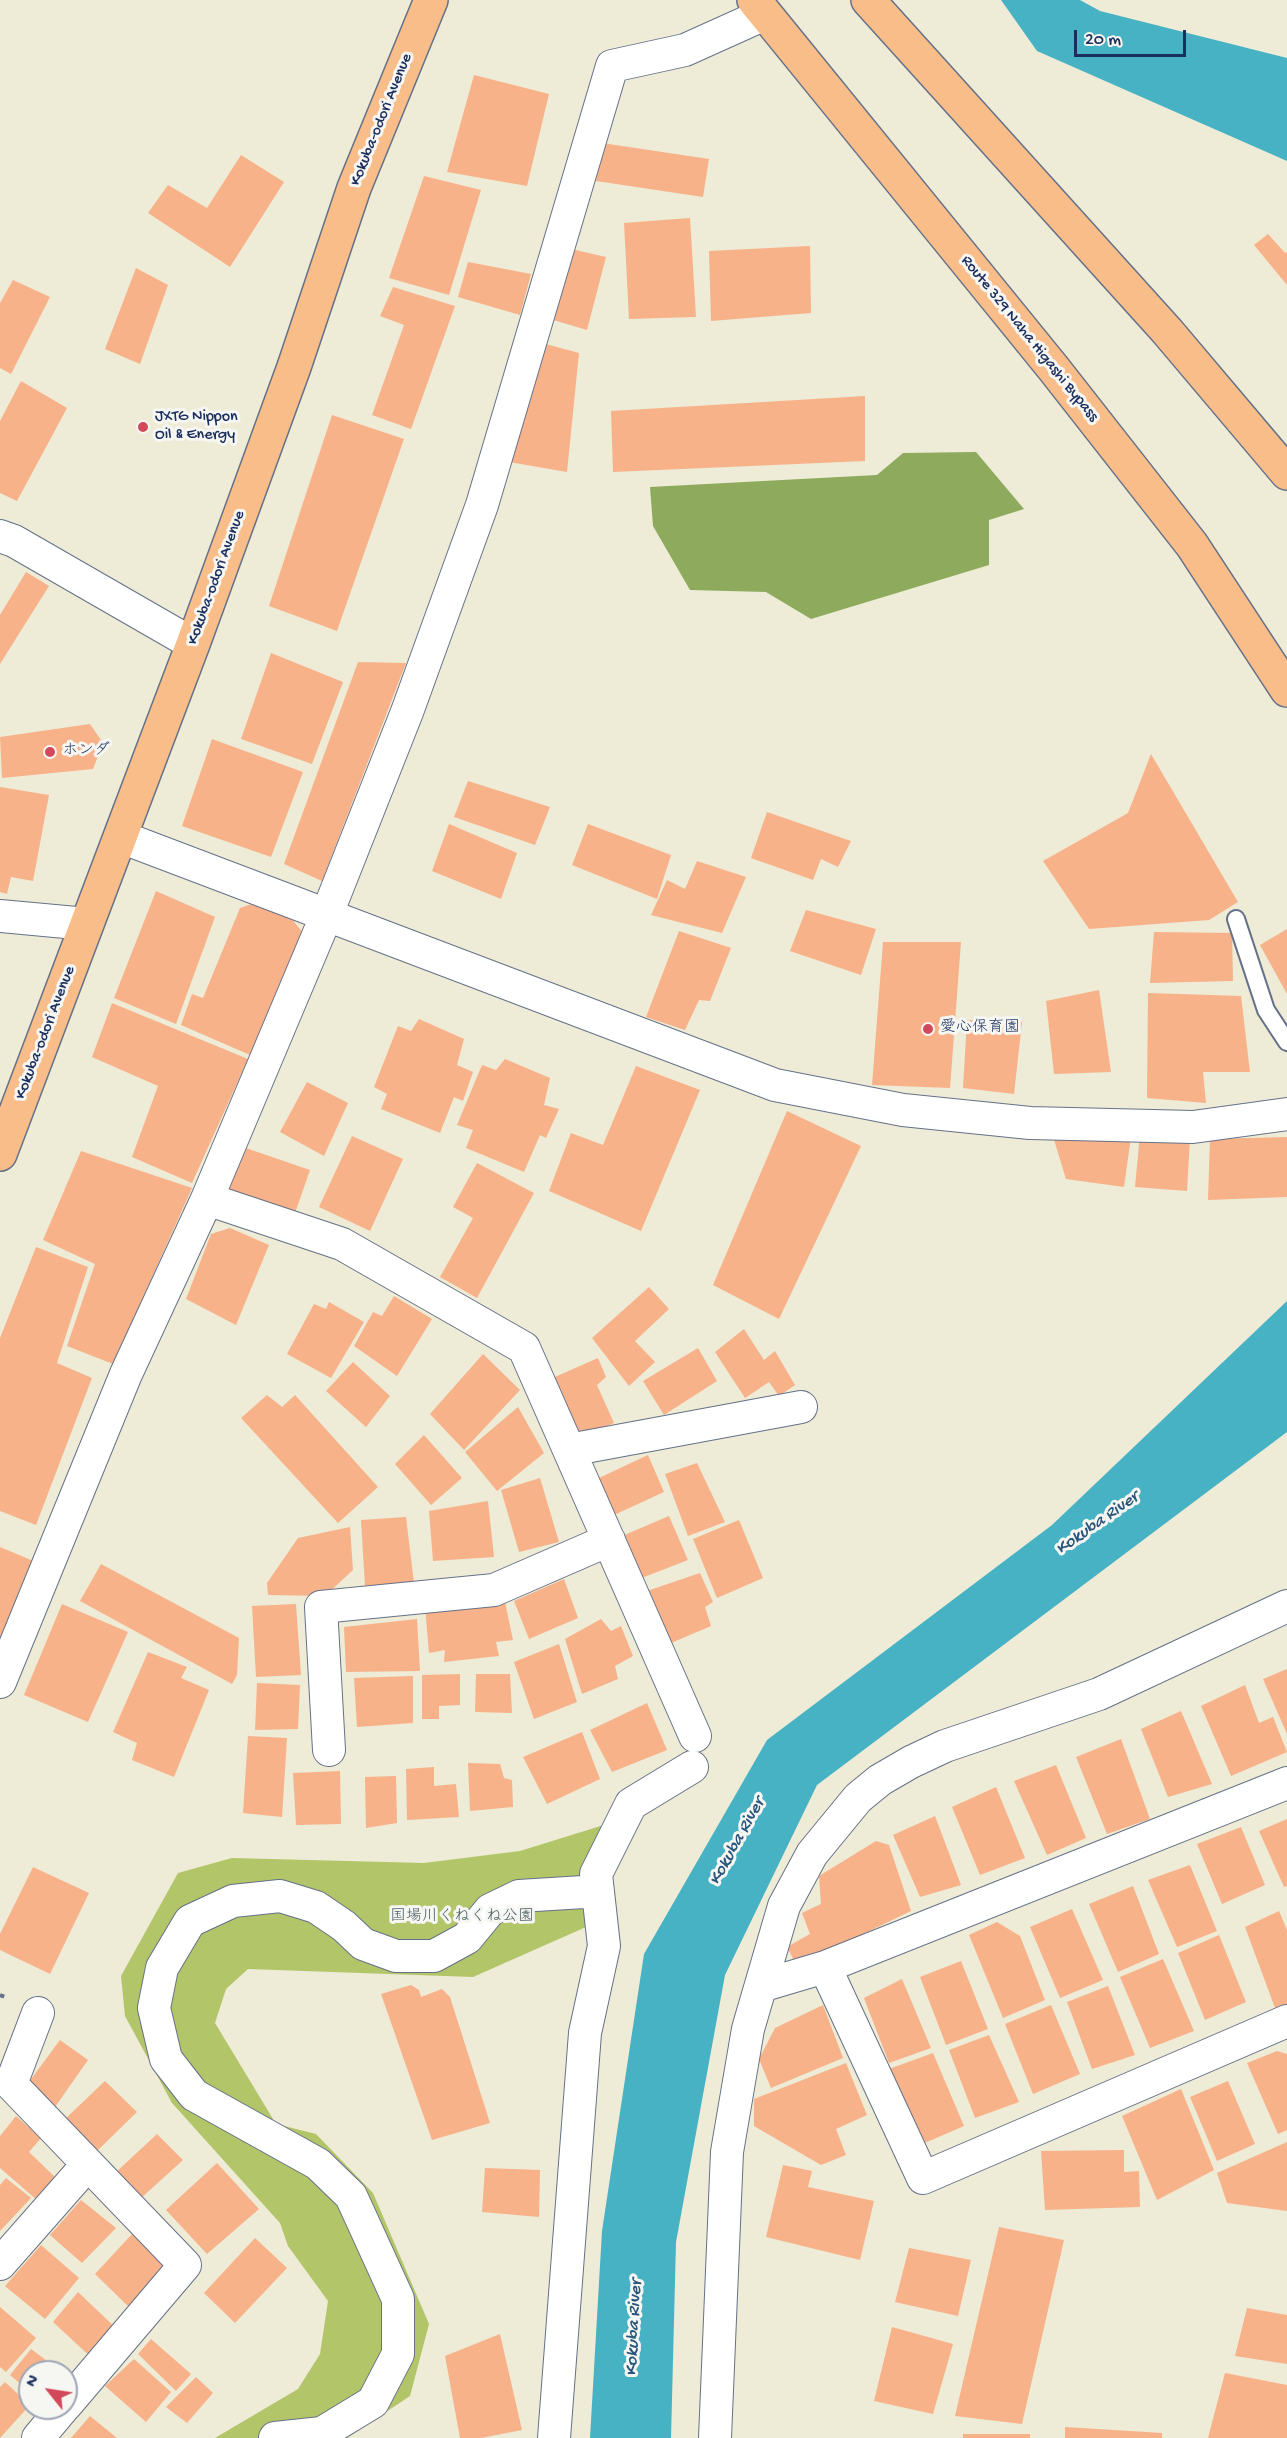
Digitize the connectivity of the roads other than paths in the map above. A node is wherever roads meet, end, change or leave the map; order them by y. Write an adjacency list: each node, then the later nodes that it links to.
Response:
1 (431, 0): 6 (highway, Kokuba-odori Avenue)
2 (868, 0): 4 (highway)
3 (759, 7): 7 (highway, Route 329 Naha Higashi Bypass); 9 (street)
4 (1287, 473)
5 (0, 536): 6 (street)
6 (193, 644): 8 (highway, Kokuba-odori Avenue)
7 (1287, 690)
8 (121, 837): 9 (street); 12 (highway, Kokuba-odori Avenue)
9 (327, 914): 14 (street); 16 (street)
10 (0, 916): 12 (street)
11 (1236, 919): 13 (lane)
12 (87, 924): 15 (highway, Kokuba-odori Avenue)
13 (1287, 1042)
14 (1287, 1114)
15 (0, 1154)
16 (207, 1199): 18 (street); 21 (street)
17 (801, 1407): 18 (street)
18 (569, 1450): 19 (street)
19 (609, 1540): 22 (street); 23 (street)
20 (1287, 1606): 28 (street)
21 (0, 1682)
22 (694, 1736)
23 (329, 1750)
24 (692, 1767): 37 (street)
25 (1287, 1783): 27 (street)
26 (584, 1892): 36 (street)
27 (825, 1967): 28 (street); 30 (street)
28 (761, 1986): 38 (street)
29 (38, 2013): 31 (street)
30 (1287, 2021)
31 (88, 2164): 32 (street); 33 (street)
32 (0, 2264)
33 (78, 2391)
34 (53, 2420): 35 (street)
35 (38, 2438)
36 (275, 2438)
37 (554, 2438)
38 (715, 2438)

